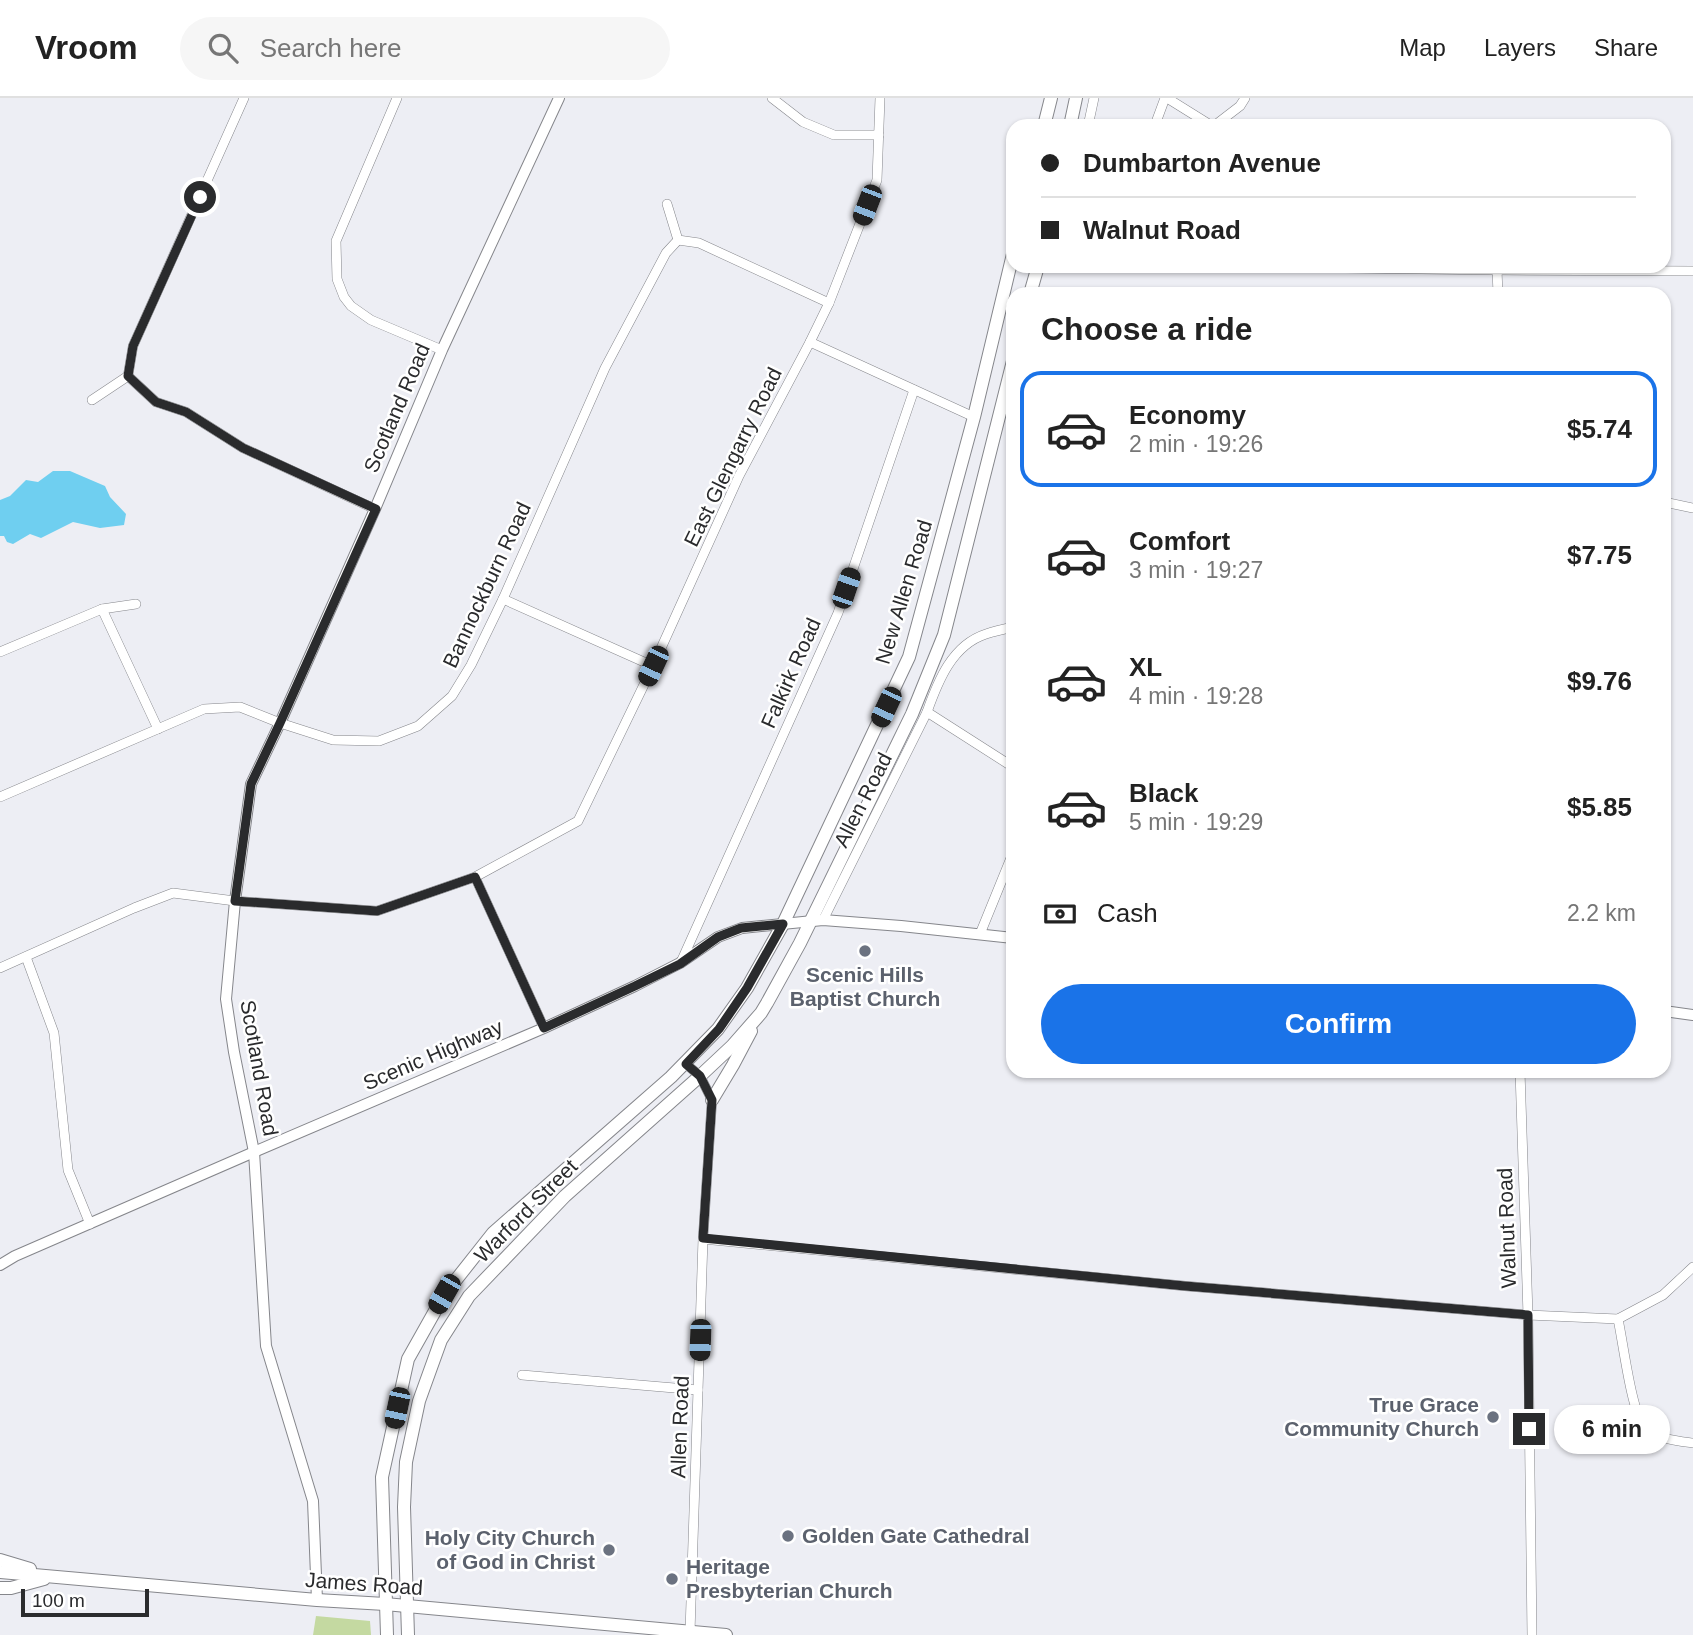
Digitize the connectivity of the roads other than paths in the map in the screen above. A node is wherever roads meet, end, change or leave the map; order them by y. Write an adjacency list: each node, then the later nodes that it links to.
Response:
1 (244, 98): 26 (street)
2 (397, 98): 25 (street)
3 (559, 98): 25 (street, Scotland Road)
4 (772, 98): 17 (street)
5 (880, 98): 17 (street, East Glengarry Road)
6 (1051, 98): 11 (main road)
7 (1076, 98): 12 (main road)
8 (1094, 98): 13 (street)
9 (1166, 98): 14 (street); 15 (street)
10 (1245, 98): 16 (street)
11 (1046, 119)
12 (1072, 119)
13 (1090, 119)
14 (1157, 119)
15 (1201, 119)
16 (1222, 119)
17 (879, 135): 23 (street, East Glengarry Road)
18 (667, 204): 19 (street)
19 (678, 240): 23 (street); 35 (street, Bannockburn Road)
20 (1671, 271): 21 (street)
21 (1693, 271)
22 (1008, 273): 30 (main road, New Allen Road)
23 (829, 303): 24 (street, East Glengarry Road)
24 (810, 342): 28 (street); 40 (street, East Glengarry Road)
25 (442, 350): 34 (street, Scotland Road)
26 (128, 376): 29 (street); 34 (street)
27 (1006, 389): 49 (main road)
28 (914, 390): 30 (street); 54 (street, Falkirk Road)
29 (92, 400)
30 (974, 417): 50 (main road, New Allen Road)
31 (1693, 497): 33 (street)
32 (1671, 504): 33 (street)
33 (1692, 508)
34 (376, 509): 42 (street, Scotland Road)
35 (503, 599): 40 (street); 42 (street, Bannockburn Road)
36 (136, 604): 37 (street)
37 (102, 608): 39 (street); 43 (street)
38 (1006, 629): 41 (street, Allen Road)
39 (0, 652)
40 (653, 666): 47 (street, East Glengarry Road)
41 (927, 712): 44 (street); 49 (street, Allen Road)
42 (280, 723): 43 (street, Bannockburn Road); 48 (street, Scotland Road)
43 (158, 729): 45 (street, Bannockburn Road)
44 (1006, 763)
45 (0, 797)
46 (1006, 870): 51 (street)
47 (475, 877): 48 (street); 59 (street)
48 (235, 901): 53 (street); 64 (street, Scotland Road)
49 (816, 921): 50 (street, Scenic Highway); 51 (street, Scenic Highway); 57 (main road, Warford Street)
50 (783, 924): 54 (street, Scenic Highway); 60 (main road, Warford Street)
51 (980, 934): 52 (street, Scenic Highway)
52 (1006, 937)
53 (26, 957): 55 (street); 65 (street)
54 (680, 964): 59 (street, Scenic Highway)
55 (0, 968)
56 (1671, 1012): 58 (street)
57 (761, 1013): 61 (main road, Warford Street); 63 (main road)
58 (1693, 1015)
59 (544, 1028): 64 (street, Scenic Highway)
60 (686, 1064): 61 (street); 79 (main road, Warford Street)
61 (700, 1076): 63 (street); 80 (main road, Warford Street)
62 (1520, 1078): 69 (street, Walnut Road)
63 (712, 1100): 66 (street, Allen Road)
64 (254, 1152): 65 (street, Scenic Highway); 78 (street, Scotland Road)
65 (90, 1224): 67 (street, Scenic Highway)
66 (703, 1238): 69 (street); 72 (street, Allen Road)
67 (0, 1265)
68 (1693, 1267): 70 (street)
69 (1528, 1315): 70 (street); 85 (street, Walnut Road)
70 (1618, 1319): 73 (street)
71 (522, 1375): 72 (street)
72 (698, 1390): 81 (street, Allen Road)
73 (1693, 1443)
74 (0, 1560): 76 (main road)
75 (0, 1572): 76 (main road, James Road)
76 (53, 1577): 77 (main road); 78 (main road, James Road)
77 (0, 1588)
78 (317, 1600): 79 (main road, James Road)
79 (385, 1604): 80 (main road, James Road); 82 (main road, Warford Street)
80 (406, 1606): 81 (main road, James Road); 83 (main road, Warford Street)
81 (690, 1632): 84 (main road, James Road)
82 (387, 1635)
83 (408, 1635)
84 (726, 1635)
85 (1532, 1635)

